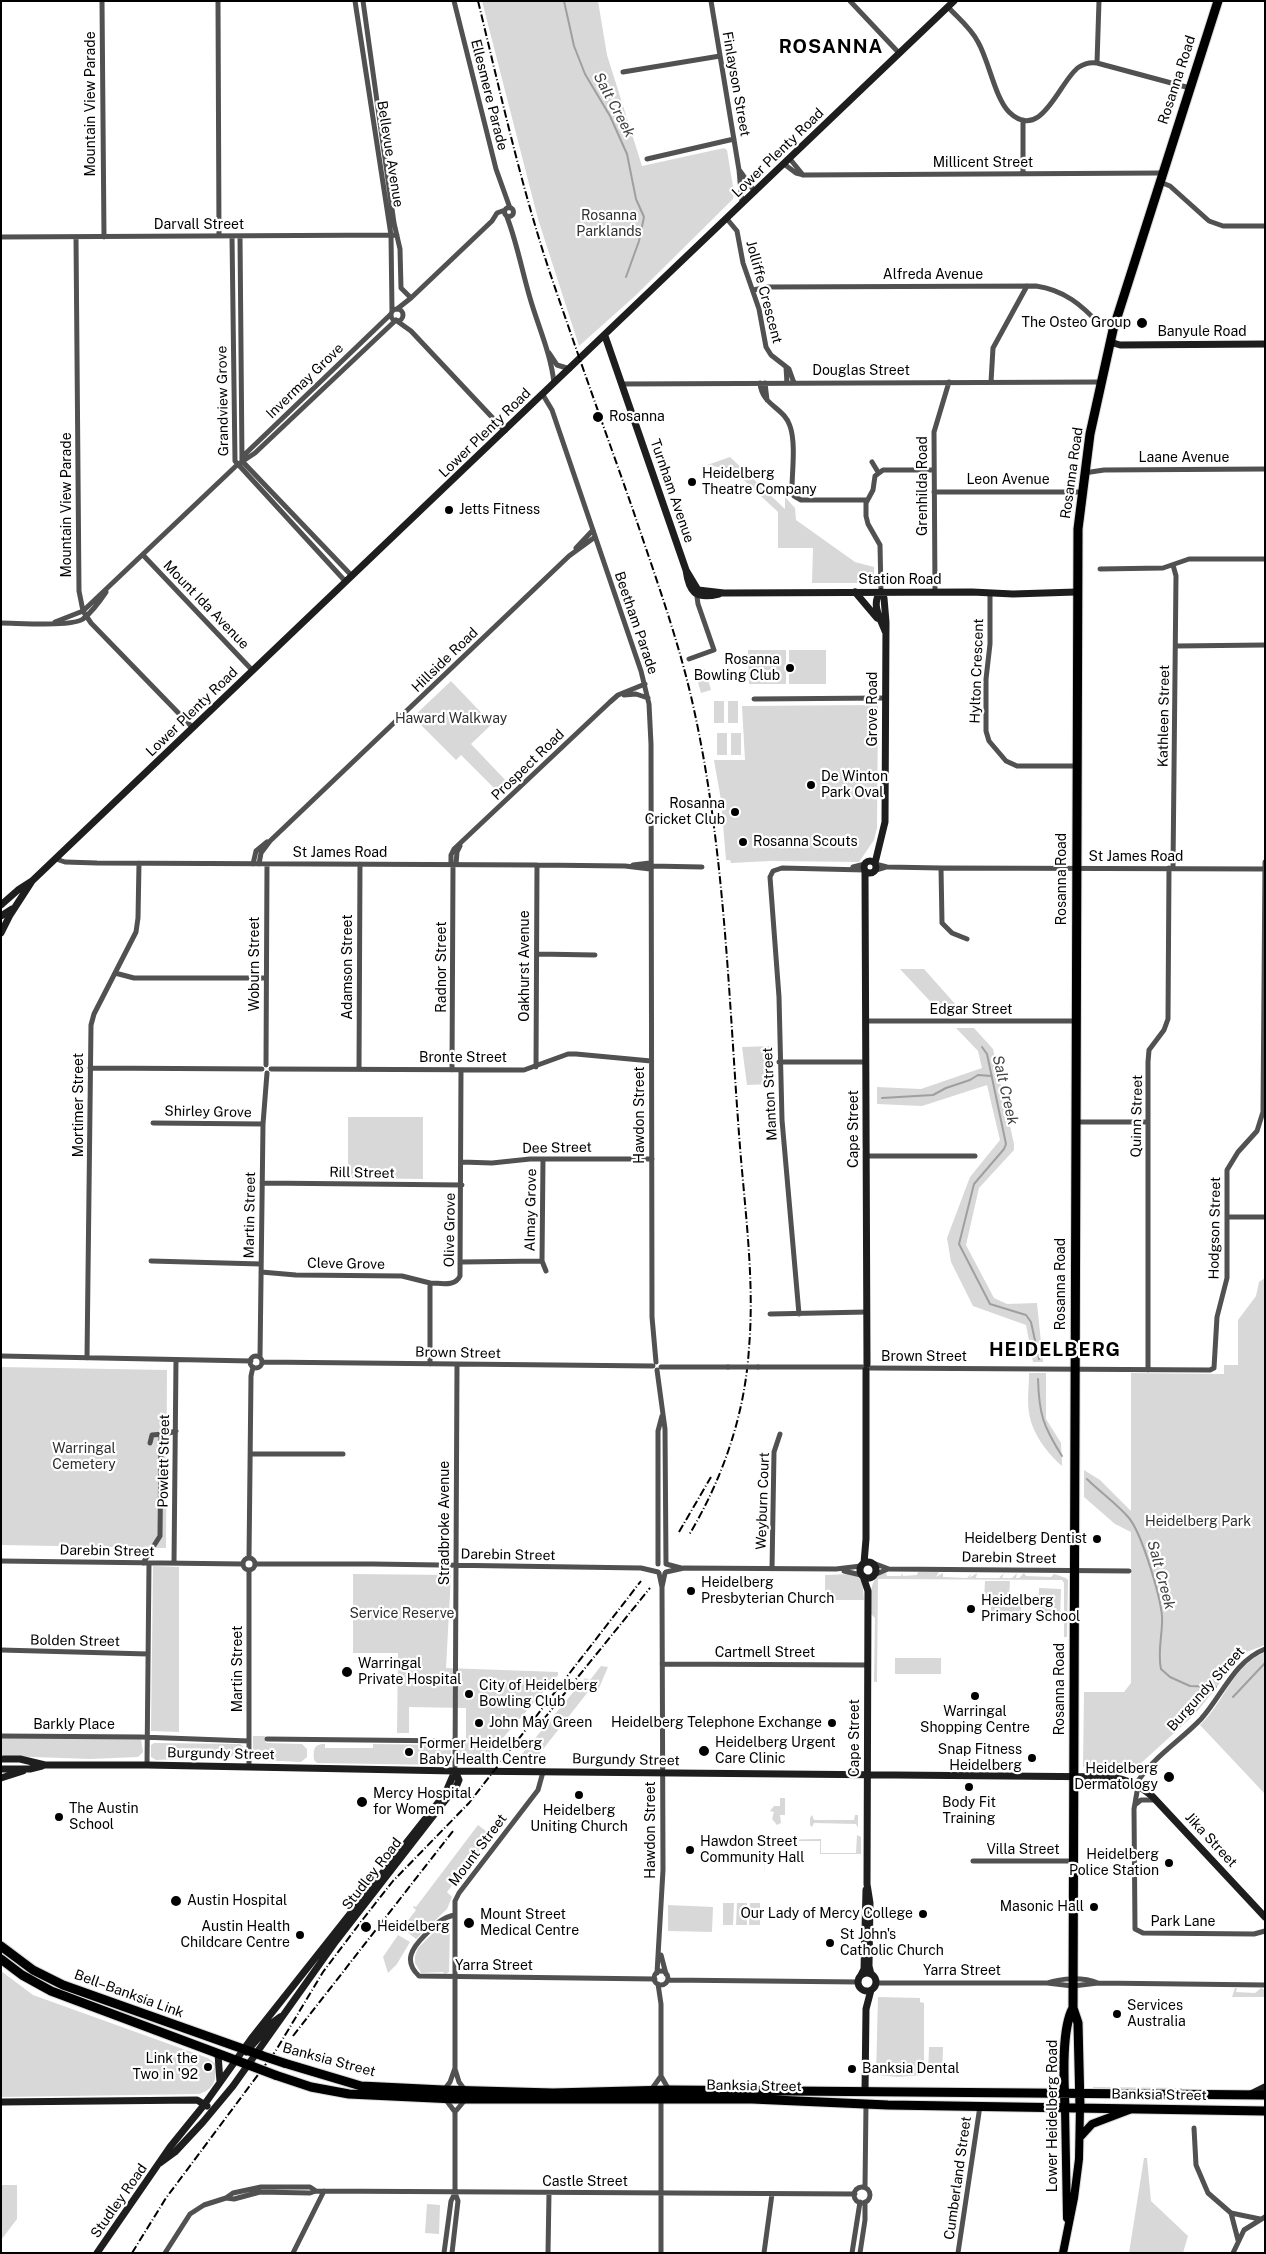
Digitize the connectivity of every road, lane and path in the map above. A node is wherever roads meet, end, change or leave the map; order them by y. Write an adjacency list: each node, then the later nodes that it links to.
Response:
1 (102, 1): 36 (street, Mountain View Parade)
2 (218, 1): 32 (street)
3 (355, 1): 31 (street, Bellevue Avenue)
4 (363, 1): 31 (street, Bellevue Avenue)
5 (454, 1): 28 (street, Ellesmere Parade)
6 (711, 1): 13 (street, Finlayson Street)
7 (850, 1): 12 (street)
8 (954, 1): 11 (street, Lower Plenty Road)
9 (1099, 1): 14 (street)
10 (1218, 1): 16 (highway, Rosanna Road)
11 (948, 7): 12 (street, Lower Plenty Road); 17 (street)
12 (899, 53): 20 (street, Lower Plenty Road)
13 (720, 56): 15 (street); 18 (street, Finlayson Street)
14 (1097, 63): 16 (street); 17 (street)
15 (623, 72)
16 (1190, 88): 25 (highway, Rosanna Road)
17 (1023, 120): 23 (street)
18 (734, 139): 19 (street); 22 (street, Finlayson Street)
19 (647, 158)
20 (790, 159): 21 (street, Lower Plenty Road); 24 (street)
21 (784, 164): 24 (street, Millicent Street); 26 (street, Lower Plenty Road)
22 (739, 170): 26 (street, Finlayson Street); 27 (street, Finlayson Street)
23 (1023, 174): 24 (street, Millicent Street); 25 (street, Millicent Street)
24 (804, 175)
25 (1160, 178): 30 (street); 47 (highway, Rosanna Road)
26 (755, 192): 27 (street, Lower Plenty Road)
27 (742, 204): 29 (street, Lower Plenty Road)
28 (508, 212): 40 (street, Invermay Grove); 49 (street, Ellesmere Parade)
29 (727, 219): 39 (street, Jolliffe Crescent); 46 (street, Lower Plenty Road)
30 (1265, 226)
31 (394, 235): 34 (street, Darvall Street); 40 (street, Bellevue Avenue); 41 (street, Bellevue Avenue)
32 (219, 236): 33 (street, Darvall Street); 36 (street, Darvall Street)
33 (232, 236): 34 (street, Darvall Street); 64 (street, Grandview Grove)
34 (240, 236): 62 (street, Grandview Grove)
35 (76, 237): 36 (street, Darvall Street); 37 (street, Darvall Street); 86 (street, Mountain View Parade)
36 (104, 237)
37 (1, 238)
38 (1027, 286): 39 (street, Alfreda Avenue); 44 (street, Alfreda Avenue); 53 (street)
39 (753, 290): 50 (street, Jolliffe Crescent)
40 (411, 298): 41 (street, Invermay Grove); 42 (street, Invermay Grove)
41 (393, 311): 42 (street); 43 (street); 62 (street, Invermay Grove)
42 (403, 314): 43 (street, Invermay Grove); 45 (street)
43 (397, 320): 45 (street); 62 (street, Invermay Grove)
44 (1100, 325)
45 (411, 331): 61 (street)
46 (605, 336): 51 (street, Lower Plenty Road); 59 (street, Turnham Avenue)
47 (1110, 342): 48 (street, Banyule Road); 54 (highway, Rosanna Road)
48 (1265, 344)
49 (547, 351): 51 (street, Ellesmere Parade); 55 (street, Ellesmere Parade)
50 (786, 366): 57 (street); 58 (street, Jolliffe Crescent)
51 (570, 369): 55 (street, Lower Plenty Road)
52 (949, 382): 53 (street, Douglas Street); 58 (street, Douglas Street); 67 (street, Grenhilda Road)
53 (991, 382): 54 (street, Douglas Street)
54 (1101, 382): 65 (highway, Rosanna Road)
55 (554, 383): 60 (street, Lower Plenty Road)
56 (762, 383): 57 (street, Douglas Street); 59 (street, Douglas Street); 71 (street)
57 (787, 383): 58 (street, Douglas Street)
58 (794, 383)
59 (622, 384): 80 (street, Turnham Avenue)
60 (542, 395): 61 (street, Lower Plenty Road); 72 (street, Beetham Parade)
61 (505, 431): 79 (street, Lower Plenty Road)
62 (242, 460): 64 (street, Invermay Grove); 79 (street, Grandview Grove)
63 (872, 462): 68 (street)
64 (237, 466): 74 (street, Invermay Grove); 79 (street, Grandview Grove)
65 (1085, 469): 66 (street, Laane Avenue); 70 (highway, Rosanna Road)
66 (1265, 469)
67 (934, 470): 68 (street); 69 (street, Grenhilda Road)
68 (878, 472): 71 (street)
69 (934, 492): 70 (street, Leon Avenue); 83 (street, Grenhilda Road)
70 (1082, 492): 84 (highway, Rosanna Road)
71 (867, 500): 82 (street, Grove Road)
72 (593, 530): 73 (street, Beetham Parade); 75 (street, Hillside Road)
73 (596, 537): 75 (street, Hillside Road); 94 (street, Beetham Parade)
74 (143, 555): 86 (street, Invermay Grove); 93 (street, Mount Ida Avenue)
75 (569, 556): 104 (street, Hillside Road)
76 (1265, 559): 77 (street)
77 (1173, 565): 78 (street); 91 (street, Kathleen Street)
78 (1100, 570)
79 (349, 579): 93 (street, Lower Plenty Road)
80 (698, 592): 81 (street, Station Road); 92 (street, Turnham Avenue)
81 (855, 592): 82 (street, Station Road); 87 (street)
82 (881, 592): 83 (street, Station Road); 87 (street, Grove Road); 89 (street, Grove Road)
83 (935, 592): 85 (street, Station Road)
84 (1076, 592): 85 (street, Station Road); 100 (highway, Rosanna Road)
85 (990, 593): 100 (street, Hylton Crescent)
86 (84, 614): 88 (street, Invermay Grove); 99 (street)
87 (881, 622): 89 (street, Grove Road)
88 (1, 623)
89 (885, 632): 96 (street, Grove Road)
90 (1265, 645): 91 (street)
91 (1176, 646): 114 (street, Kathleen Street)
92 (689, 659)
93 (253, 671): 99 (street, Lower Plenty Road)
94 (645, 684): 95 (street, Beetham Parade); 98 (street, Prospect Road)
95 (648, 698): 98 (street, Prospect Road); 109 (street, Beetham Parade)
96 (885, 698): 97 (street); 111 (street, Grove Road)
97 (754, 699)
98 (610, 702): 107 (street, Prospect Road)
99 (193, 728): 101 (street, Lower Plenty Road)
100 (1076, 766): 113 (highway, Rosanna Road)
101 (56, 859): 103 (street, St James Road); 117 (street, Lower Plenty Road)
102 (1265, 862): 115 (street, Hodgson Street)
103 (138, 863): 104 (street, St James Road); 127 (street, Mortimer Street)
104 (256, 864): 105 (street, St James Road)
105 (267, 864): 106 (street, St James Road); 128 (street, Woburn Street)
106 (360, 864): 107 (street, St James Road); 138 (street, Adamson Street)
107 (453, 864): 108 (street, St James Road); 139 (street, Radnor Street)
108 (537, 865): 109 (street, St James Road); 125 (street, Oakhurst Avenue)
109 (650, 866): 110 (street, St James Road); 132 (street, Hawdon Street)
110 (702, 867)
111 (870, 867): 112 (street, St James Road); 116 (street, St James Road); 129 (street, Cape Street)
112 (941, 868): 113 (street, St James Road); 124 (street)
113 (1076, 868): 114 (street, St James Road); 130 (highway, Rosanna Road)
114 (1171, 868): 115 (street, St James Road); 143 (street, Quinn Street)
115 (1264, 869): 122 (street, Hodgson Street)
116 (772, 872): 133 (street, Manton Street)
117 (32, 881): 118 (street, Lower Plenty Road); 120 (street, Lower Plenty Road)
118 (5, 898): 119 (street, Lower Plenty Road)
119 (1, 905)
120 (16, 906): 121 (street); 123 (street, Lower Plenty Road)
121 (1, 916)
122 (1264, 927): 131 (street, Hodgson Street)
123 (1, 933)
124 (967, 939)
125 (537, 954): 126 (street); 135 (street, Oakhurst Avenue)
126 (595, 955)
127 (115, 973): 128 (street); 136 (street, Mortimer Street)
128 (266, 978): 137 (street, Woburn Street)
129 (867, 1021): 130 (street, Edgar Street); 134 (street, Cape Street)
130 (1075, 1021): 142 (highway, Rosanna Road)
131 (1264, 1053): 152 (street, Hodgson Street)
132 (651, 1061): 135 (street, Bronte Street); 148 (street, Hawdon Street)
133 (779, 1062): 134 (street); 163 (street, Manton Street)
134 (866, 1062): 145 (street, Cape Street)
135 (536, 1067): 140 (street, Bronte Street)
136 (90, 1068): 137 (street, Bronte Street); 165 (street, Mortimer Street)
137 (267, 1069): 138 (street, Bronte Street); 144 (street, Martin Street)
138 (359, 1069): 139 (street, Bronte Street)
139 (452, 1070): 140 (street, Bronte Street)
140 (461, 1070): 149 (street, Olive Grove)
141 (154, 1122): 144 (street, Shirley Grove)
142 (1075, 1122): 143 (street); 176 (highway, Rosanna Road)
143 (1147, 1122): 177 (street, Quinn Street)
144 (263, 1124): 150 (street, Martin Street)
145 (866, 1156): 146 (street); 161 (street, Cape Street)
146 (975, 1156)
147 (543, 1159): 148 (street, Dee Street); 149 (street, Dee Street); 155 (street, Almay Grove)
148 (652, 1159): 171 (street, Hawdon Street)
149 (462, 1162): 151 (street, Olive Grove)
150 (262, 1183): 151 (street, Rill Street); 157 (street, Martin Street)
151 (462, 1185): 156 (street, Olive Grove)
152 (1228, 1217): 153 (street); 172 (street, Hodgson Street)
153 (1265, 1217)
154 (151, 1261): 157 (street)
155 (542, 1261): 156 (street, Almay Grove); 158 (street, Almay Grove)
156 (462, 1262): 160 (street, Olive Grove)
157 (261, 1264): 159 (street, Martin Street)
158 (546, 1271)
159 (261, 1272): 160 (street, Cleve Grove); 167 (street, Martin Street)
160 (430, 1283): 169 (street, Olive Grove)
161 (867, 1312): 163 (street); 174 (street, Cape Street)
162 (770, 1314): 163 (street)
163 (799, 1314)
164 (2, 1356): 165 (street)
165 (87, 1358): 166 (street)
166 (176, 1360): 168 (street); 179 (street, Powlett Street)
167 (261, 1360): 168 (street); 169 (street, Brown Street); 173 (street)
168 (251, 1361): 173 (street)
169 (430, 1364): 170 (street, Brown Street)
170 (457, 1364): 171 (street, Brown Street); 196 (street, Stradbroke Avenue)
171 (654, 1364): 175 (street)
172 (1216, 1365): 177 (street, Brown Street)
173 (253, 1367): 185 (street)
174 (866, 1367): 175 (street, Brown Street, bridge); 176 (street, Brown Street); 195 (street, Cape Street)
175 (659, 1368): 178 (street)
176 (1075, 1369): 177 (street, Brown Street); 203 (highway, Rosanna Road)
177 (1148, 1370)
178 (663, 1415): 193 (street); 194 (street)
179 (176, 1431): 182 (street); 190 (street, Powlett Street)
180 (146, 1432): 181 (street)
181 (155, 1434): 182 (street); 184 (street)
182 (165, 1434): 189 (street)
183 (780, 1434): 199 (street, Weyburn Court)
184 (150, 1443)
185 (250, 1454): 186 (street); 187 (street)
186 (343, 1454)
187 (249, 1558): 191 (street); 192 (street)
188 (1, 1561): 189 (street, Darebin Street)
189 (146, 1563): 190 (street, Darebin Street); 211 (street)
190 (174, 1563): 191 (street, Darebin Street)
191 (243, 1564): 202 (street)
192 (255, 1564): 196 (street, Darebin Street); 202 (street)
193 (658, 1564): 194 (street, Darebin Street); 197 (street, Darebin Street); 205 (street)
194 (666, 1564): 198 (street, Darebin Street); 205 (street)
195 (867, 1564): 200 (street, Darebin Street); 201 (street, Darebin Street); 206 (street, Cape Street); 207 (street)
196 (455, 1565): 197 (street, Darebin Street); 217 (street, Stradbroke Avenue)
197 (641, 1568): 205 (street, Darebin Street)
198 (684, 1568): 199 (street, Darebin Street); 205 (street, Darebin Street)
199 (772, 1569): 200 (street, Darebin Street)
200 (836, 1569): 206 (street, Darebin Street)
201 (889, 1569): 203 (street, Darebin Street); 207 (street, Darebin Street)
202 (249, 1570): 218 (street, Martin Street)
203 (1074, 1571): 204 (street, Darebin Street); 229 (highway, Rosanna Road)
204 (1129, 1571)
205 (662, 1572): 212 (street, Hawdon Street)
206 (862, 1575): 207 (street); 208 (street, Cape Street)
207 (874, 1576): 208 (street, Cape Street)
208 (868, 1591): 213 (street, Cape Street)
209 (1265, 1649): 231 (street, Burgundy Street)
210 (1, 1650): 211 (street, Bolden Street)
211 (148, 1654): 215 (street)
212 (662, 1664): 213 (street, Cartmell Street); 227 (street, Hawdon Street)
213 (867, 1665): 228 (street, Cape Street)
214 (1, 1736): 215 (street, Barkly Place)
215 (147, 1738): 218 (street, Burgundy Street); 221 (street)
216 (268, 1739): 217 (street, Burgundy Street)
217 (455, 1741): 225 (street, Stradbroke Avenue)
218 (249, 1742): 222 (street, Martin Street)
219 (1, 1759): 220 (street, Burgundy Street)
220 (45, 1765): 221 (street, Burgundy Street); 223 (street, Burgundy Street)
221 (147, 1765): 222 (street, Burgundy Street)
222 (249, 1767): 225 (street, Burgundy Street)
223 (30, 1769): 224 (street, Burgundy Street); 230 (street)
224 (1, 1770)
225 (455, 1771): 226 (street, Burgundy Street); 257 (street, Studley Road); 257 (street, Studley Road)
226 (543, 1772): 227 (street, Burgundy Street); 237 (street, Mount Street)
227 (662, 1773): 228 (street, Burgundy Street); 241 (street, Hawdon Street)
228 (868, 1776): 229 (street, Burgundy Street); 236 (street, Cape Street)
229 (1074, 1777): 231 (street, Burgundy Street); 235 (highway, Lower Heidelberg Road)
230 (1, 1778)
231 (1137, 1785): 232 (street, Jika Street); 233 (street, Park Lane)
232 (1156, 1800): 233 (street); 238 (street, Jika Street)
233 (1135, 1807): 239 (street, Park Lane)
234 (972, 1861): 235 (street, Villa Street)
235 (1073, 1861): 250 (highway, Lower Heidelberg Road)
236 (867, 1884): 243 (street, Cape Street); 244 (street, Cape Street)
237 (454, 1915): 245 (street, Mount Street); 245 (street, Yarra Street)
238 (1265, 1916)
239 (1265, 1931)
240 (1, 1946): 258 (highway, Bell–Banksia Link)
241 (660, 1952): 246 (street, Hawdon Street); 247 (street, Hawdon Street)
242 (1, 1959): 259 (highway, Bell–Banksia Link)
243 (871, 1974): 244 (street); 249 (street)
244 (862, 1975): 248 (street)
245 (454, 1978): 246 (street, Yarra Street); 262 (street, Mount Street)
246 (656, 1979): 247 (street); 247 (street); 254 (street, Hawdon Street)
247 (666, 1979): 248 (street); 254 (street, Hawdon Street)
248 (858, 1982): 252 (street)
249 (876, 1983): 250 (street, Yarra Street); 253 (street)
250 (1073, 1983): 251 (street, Yarra Street); 255 (highway, Lower Heidelberg Road)
251 (1265, 1985)
252 (861, 1990): 253 (street); 256 (street)
253 (871, 1990): 256 (street)
254 (661, 2004): 263 (street, Hawdon Street)
255 (1073, 2008): 269 (highway, Lower Heidelberg Road); 270 (highway, Lower Heidelberg Road)
256 (866, 2009): 268 (street)
257 (272, 2023): 258 (street, Studley Road); 258 (street, Studley Road)
258 (253, 2052): 260 (street, Studley Road); 261 (street, Studley Road); 271 (highway, Banksia Street, bridge)
259 (218, 2054): 260 (highway, Bell–Banksia Link); 264 (street)
260 (237, 2061): 261 (highway, Bell–Banksia Link); 264 (street, Studley Road)
261 (251, 2066): 271 (highway, Banksia Street, bridge); 283 (street, Studley Road)
262 (455, 2068): 271 (street, Mount Street); 272 (street, Mount Street)
263 (661, 2076): 266 (street, Hawdon Street); 267 (street)
264 (220, 2083): 278 (street, Studley Road)
265 (1265, 2087): 273 (street)
266 (669, 2090): 267 (highway, Banksia Street); 268 (highway, Banksia Street)
267 (650, 2091): 272 (highway, Banksia Street)
268 (865, 2092): 269 (highway, Banksia Street); 277 (highway)
269 (1064, 2093): 270 (highway, Banksia Street); 280 (highway, Lower Heidelberg Road)
270 (1079, 2093): 273 (highway, Banksia Street); 281 (highway, Lower Heidelberg Road)
271 (444, 2095): 272 (highway, Banksia Street); 285 (street)
272 (466, 2095): 275 (highway, Banksia Street); 285 (street)
273 (1249, 2095): 274 (highway, Banksia Street)
274 (1265, 2095)
275 (661, 2098): 277 (highway, Banksia Street); 293 (street)
276 (1, 2102): 278 (street)
277 (866, 2104): 279 (highway, Banksia Street); 289 (street)
278 (204, 2105): 283 (street); 288 (street, Studley Road)
279 (980, 2106): 280 (highway, Banksia Street); 311 (street, Cumberland Street)
280 (1065, 2107): 281 (highway, Banksia Street); 299 (main road, Lower Heidelberg Road)
281 (1080, 2107): 282 (highway, Banksia Street); 287 (main road, Lower Heidelberg Road)
282 (1136, 2108): 284 (highway, Banksia Street); 287 (main road)
283 (213, 2109): 288 (street, Studley Road)
284 (1265, 2111)
285 (454, 2112): 291 (street)
286 (1194, 2128): 297 (street)
287 (1080, 2138): 299 (main road, Lower Heidelberg Road)
288 (160, 2163): 301 (street, Studley Road)
289 (865, 2187): 295 (street); 296 (street)
290 (324, 2192): 291 (street, Castle Street); 302 (street, Castle Street); 303 (street)
291 (454, 2193): 292 (street, Castle Street); 304 (street); 305 (street)
292 (549, 2193): 293 (street, Castle Street); 306 (street)
293 (661, 2194): 294 (street, Castle Street); 307 (street)
294 (772, 2194): 295 (street, Castle Street); 308 (street)
295 (855, 2194): 296 (street)
296 (863, 2202): 309 (street); 310 (street)
297 (1232, 2213): 298 (street); 300 (street)
298 (1262, 2218): 300 (street)
299 (1068, 2224): 312 (main road, Lower Heidelberg Road)
300 (1238, 2240): 313 (street)
301 (97, 2253)
302 (165, 2253)
303 (293, 2253)
304 (444, 2253)
305 (452, 2253)
306 (548, 2253)
307 (661, 2253)
308 (764, 2253)
309 (852, 2253)
310 (860, 2253)
311 (958, 2253)
312 (1064, 2253)
313 (1233, 2253)

